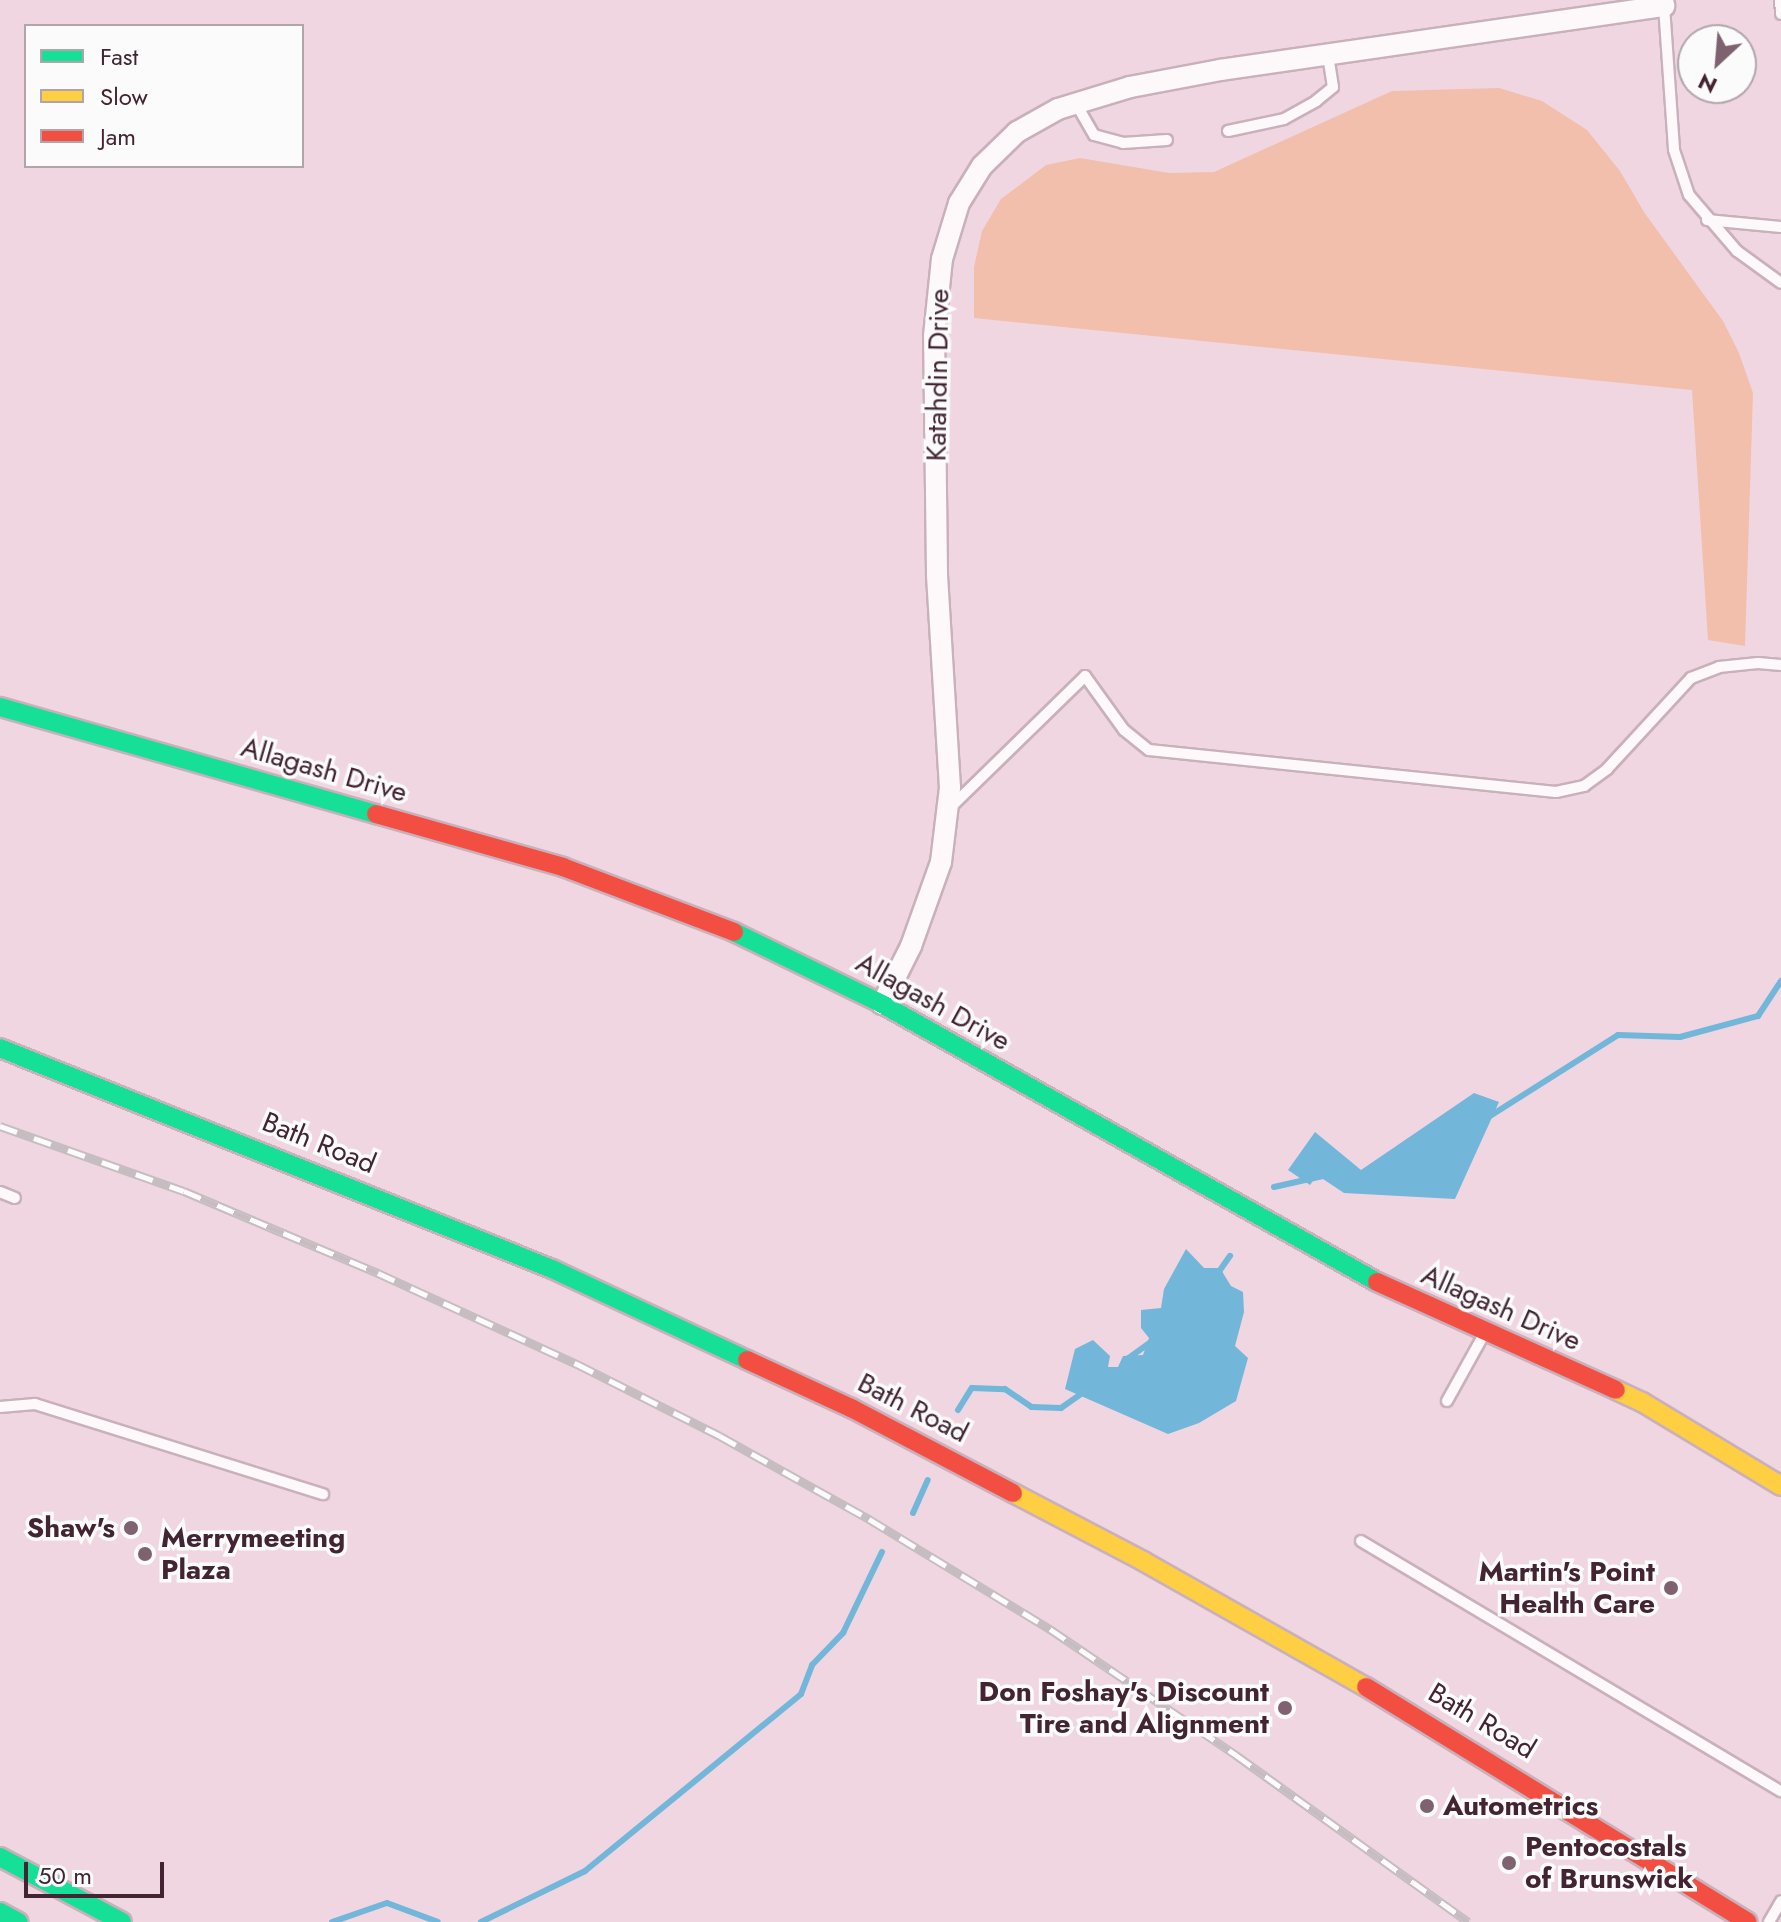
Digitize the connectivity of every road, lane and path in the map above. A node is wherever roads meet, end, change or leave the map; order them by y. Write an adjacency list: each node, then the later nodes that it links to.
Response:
1 (1780, 0): 3 (lane)
2 (1664, 3): 4 (street, Katahdin Drive); 8 (lane)
3 (1781, 14)
4 (1328, 54): 5 (street, Katahdin Drive); 6 (lane)
5 (1075, 102): 7 (lane); 13 (street, Katahdin Drive)
6 (1228, 131)
7 (1167, 140)
8 (1707, 220): 9 (lane); 10 (lane)
9 (1781, 227)
10 (1781, 283)
11 (1781, 665): 13 (lane)
12 (0, 707): 14 (main road, Allagash Drive)
13 (947, 810): 14 (street, Katahdin Drive)
14 (882, 1004): 18 (main road, Allagash Drive)
15 (0, 1048): 30 (main road, Bath Road)
16 (0, 1192): 17 (lane)
17 (15, 1198)
18 (1486, 1332): 19 (lane); 21 (main road, Allagash Drive)
19 (1447, 1401)
20 (0, 1407): 22 (lane)
21 (1781, 1486)
22 (323, 1494)
23 (1361, 1541): 24 (lane)
24 (1781, 1791)
25 (0, 1857): 29 (main road)
26 (1781, 1901): 31 (lane)
27 (0, 1912): 28 (main road)
28 (19, 1922)
29 (122, 1922)
30 (1748, 1922)
31 (1769, 1922)

